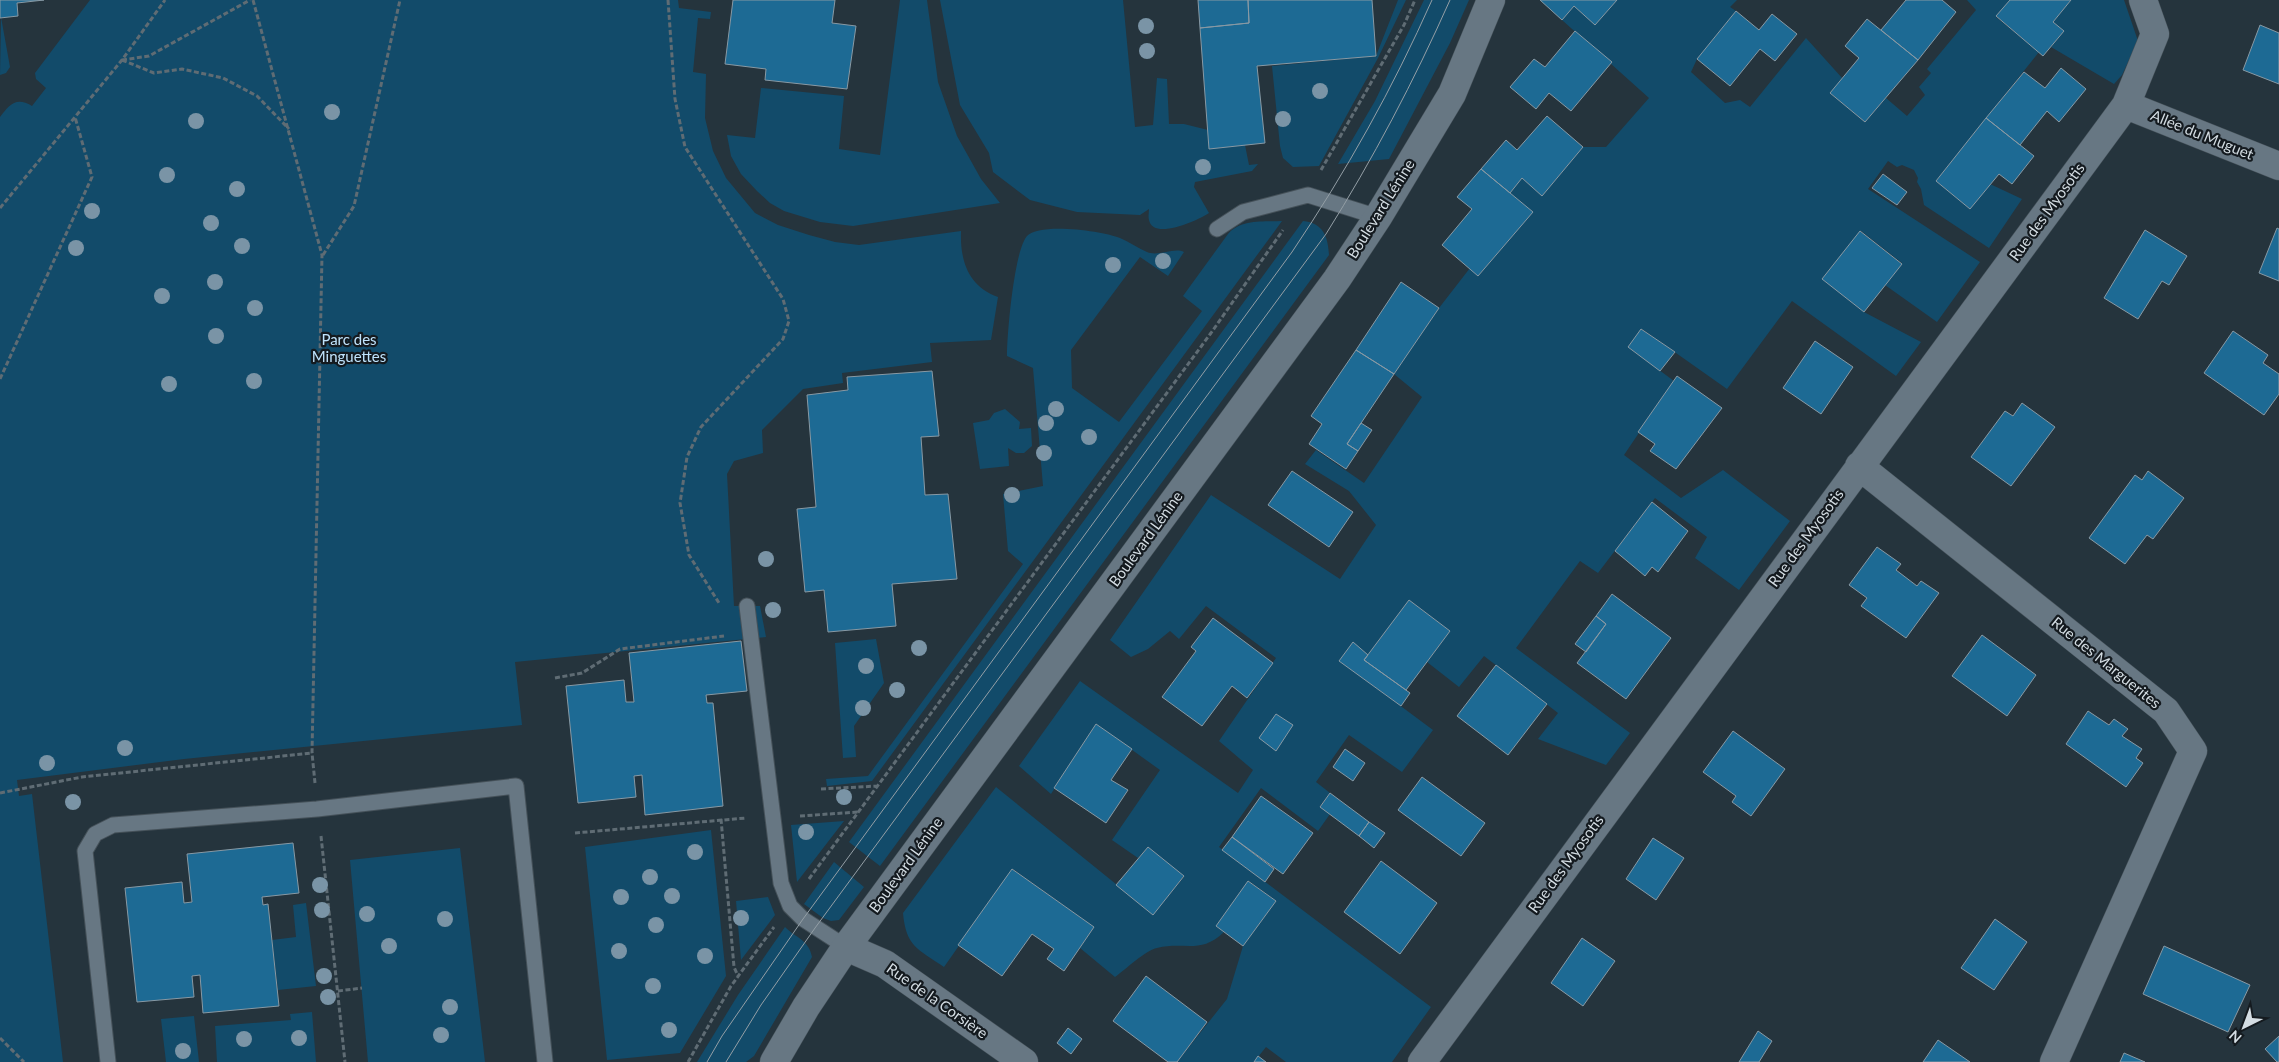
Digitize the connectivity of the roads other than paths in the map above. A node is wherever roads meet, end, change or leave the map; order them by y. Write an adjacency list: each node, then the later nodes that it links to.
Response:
1 (1491, 0): 5 (street, Boulevard Lénine)
2 (2143, 0): 3 (street, Rue des Myosotis)
3 (2126, 105): 4 (street, Allée du Muguet); 7 (street, Rue des Myosotis)
4 (2279, 166)
5 (1378, 217): 6 (lane); 9 (street, Boulevard Lénine)
6 (1217, 229)
7 (1859, 466): 14 (street, Rue des Myosotis); 15 (street, Rue des Marguerites)
8 (747, 606): 9 (lane)
9 (846, 947): 12 (street, Boulevard Lénine); 13 (street, Rue de la Corsière)
10 (108, 1062): 11 (lane)
11 (546, 1062)
12 (774, 1062)
13 (1024, 1062)
14 (1422, 1062)
15 (2054, 1062)

